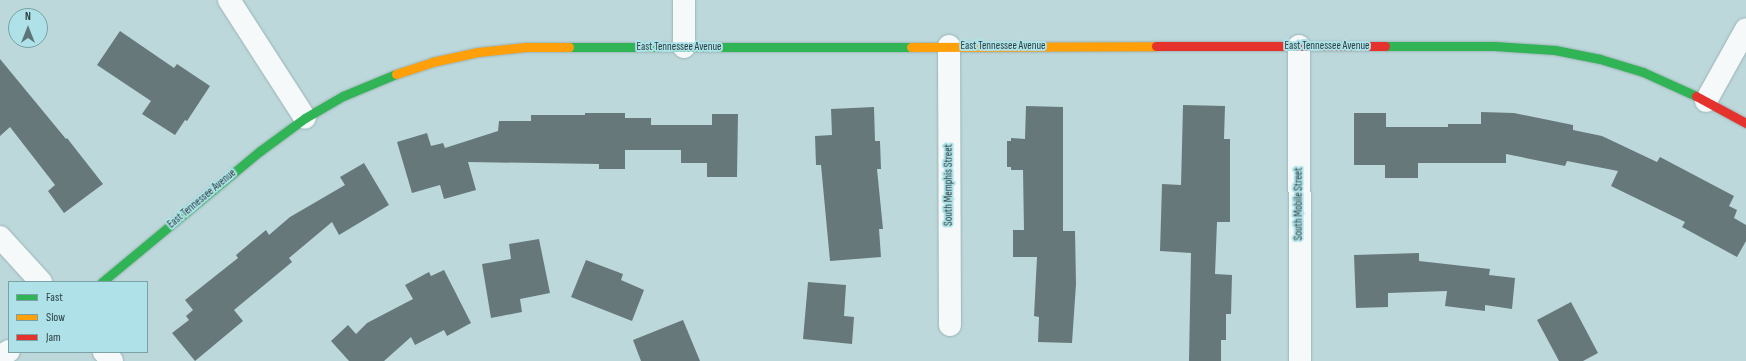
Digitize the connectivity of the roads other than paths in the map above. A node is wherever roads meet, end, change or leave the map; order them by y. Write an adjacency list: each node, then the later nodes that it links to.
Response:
1 (229, 0): 8 (street)
2 (684, 0): 6 (street)
3 (1746, 29): 7 (street)
4 (949, 46): 5 (street, East Tennessee Avenue); 6 (street, East Tennessee Avenue); 13 (street, South Memphis Street)
5 (1299, 46): 7 (street, East Tennessee Avenue); 16 (street, South Mobile Street)
6 (684, 47): 8 (street, East Tennessee Avenue)
7 (1706, 100): 9 (street, East Tennessee Avenue)
8 (305, 118): 12 (street, East Tennessee Avenue)
9 (1746, 122)
10 (0, 237): 11 (street)
11 (40, 281)
12 (103, 281)
13 (950, 325)
14 (105, 353): 15 (street)
15 (112, 361)
16 (1300, 361)

